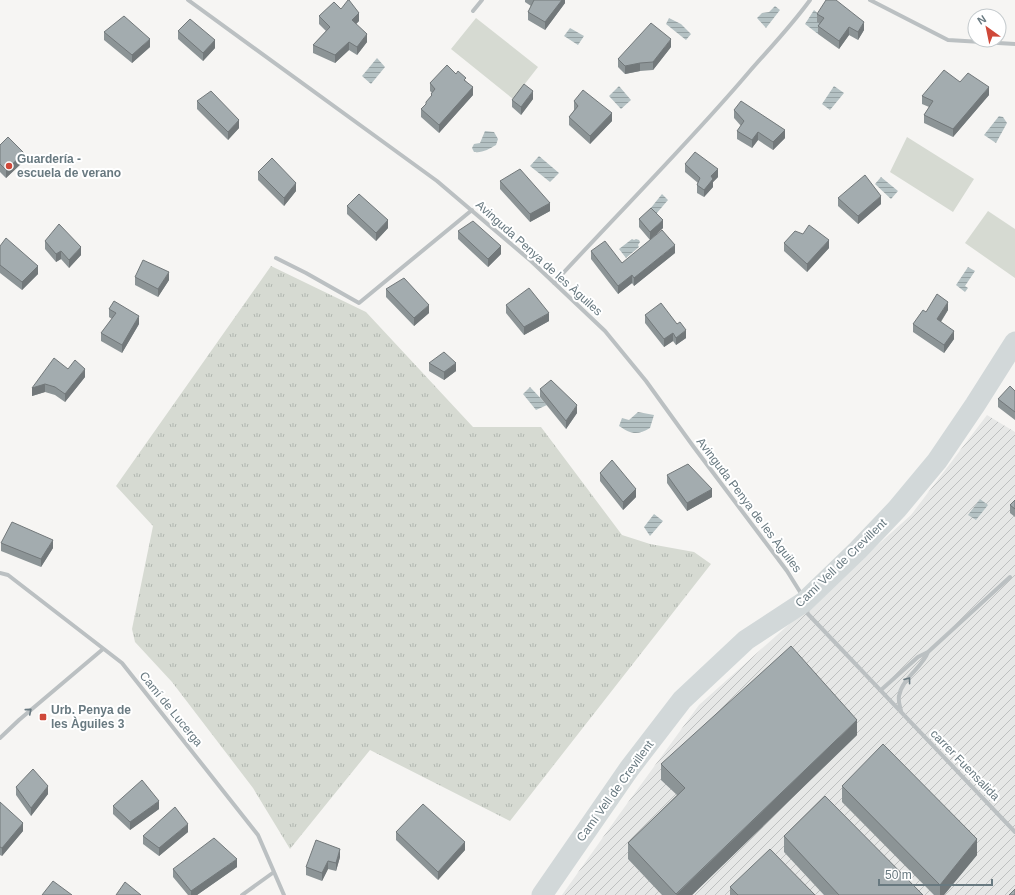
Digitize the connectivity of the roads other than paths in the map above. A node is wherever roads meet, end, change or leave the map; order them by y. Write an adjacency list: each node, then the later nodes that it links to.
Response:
1 (188, 0): 7 (street, Avinguda Penya de les Àguiles)
2 (482, 0): 5 (street)
3 (810, 0): 9 (street)
4 (870, 0): 6 (street)
5 (473, 11)
6 (1015, 44)
7 (472, 210): 8 (street); 9 (street, Avinguda Penya de les Àguiles)
8 (276, 258)
9 (554, 282): 13 (street, Avinguda Penya de les Àguiles)
10 (1015, 342): 13 (street, Camí Vell de Crevillent)
11 (0, 573): 14 (street, Camí de Lucerga)
12 (1010, 577): 15 (street)
13 (804, 602): 16 (street, carrer Fuensalida); 23 (street, Camí Vell de Crevillent)
14 (103, 649): 18 (street, one-way to 14); 20 (street, Camí de Lucerga)
15 (928, 652): 16 (street); 17 (street, one-way to 15)
16 (880, 690): 17 (street, carrer Fuensalida)
17 (901, 712): 19 (street, carrer Fuensalida)
18 (0, 738)
19 (1015, 832)
20 (274, 872): 21 (street); 22 (street, Camí de Lucerga)
21 (242, 895)
22 (284, 895)
23 (542, 895)

